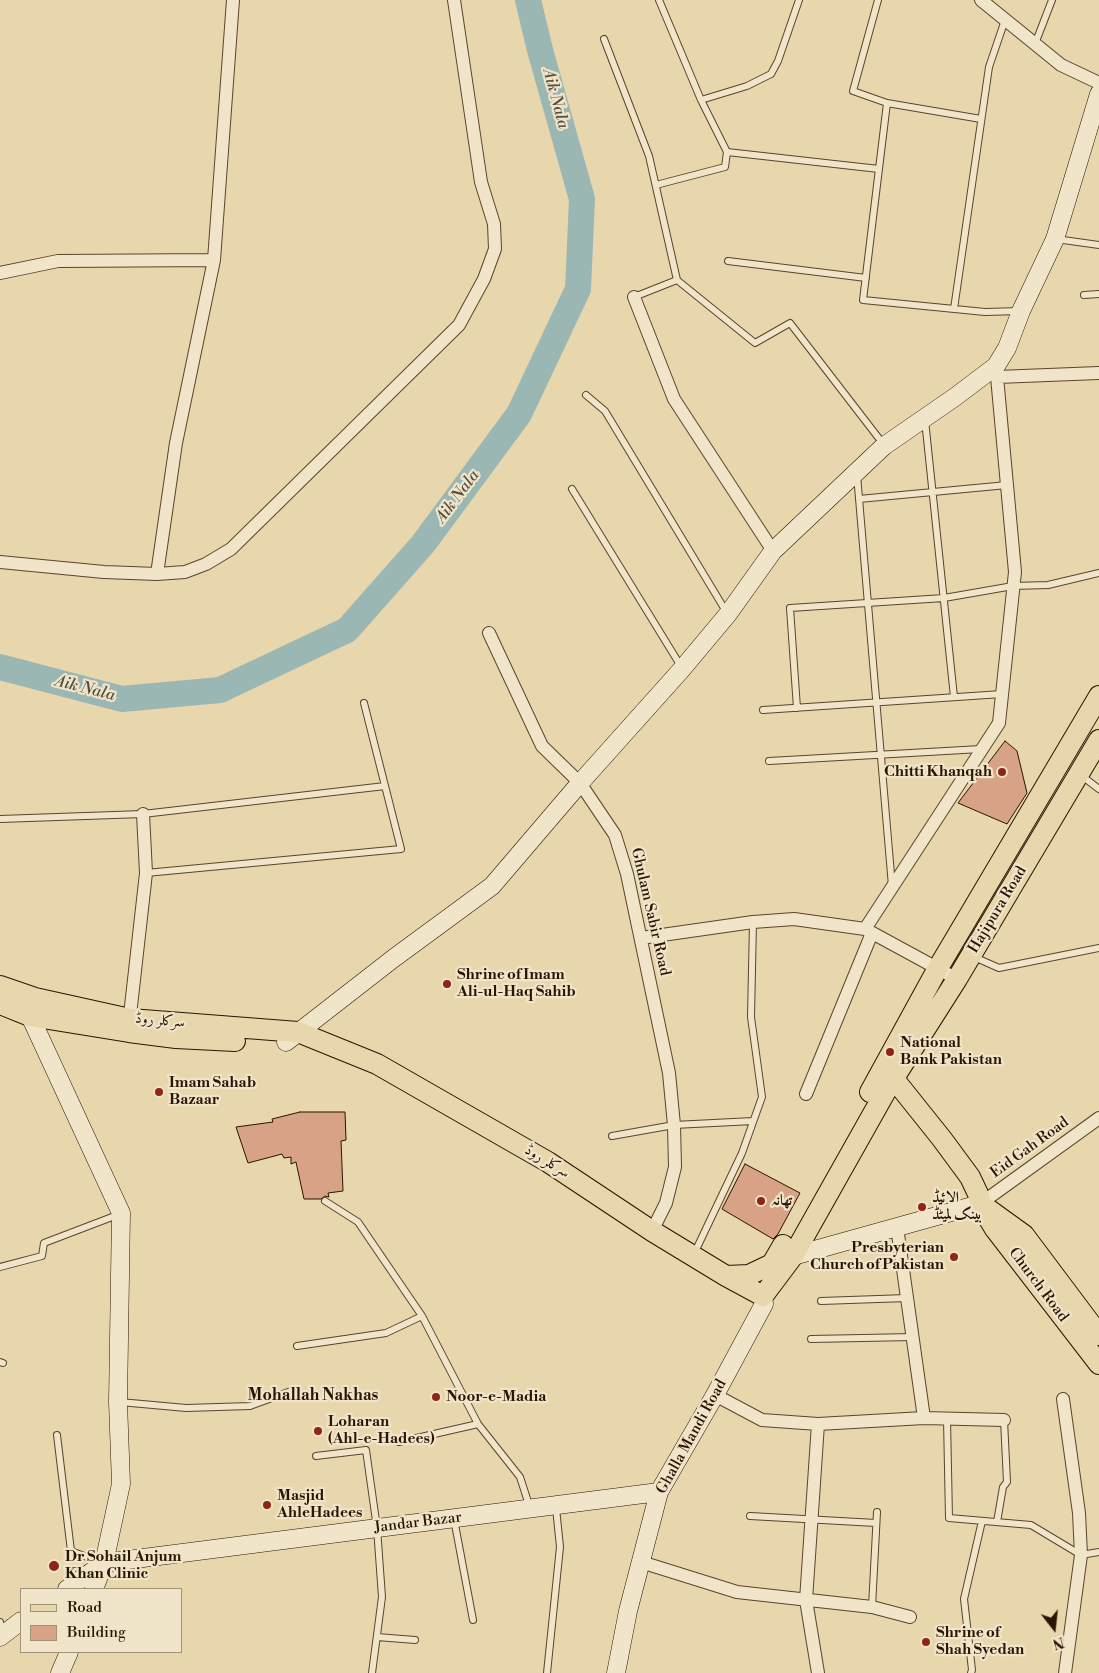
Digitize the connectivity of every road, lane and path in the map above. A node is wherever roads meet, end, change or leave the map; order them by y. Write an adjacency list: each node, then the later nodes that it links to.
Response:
1 (233, 0): 21 (street)
2 (454, 0): 44 (street)
3 (660, 0): 13 (lane)
4 (799, 0): 13 (lane)
5 (878, 0): 14 (lane)
6 (981, 0): 8 (street)
7 (1052, 0): 10 (lane)
8 (1005, 20): 10 (street); 15 (lane)
9 (604, 39): 18 (lane)
10 (1035, 44): 11 (street)
11 (1099, 83)
12 (1099, 94): 19 (street)
13 (701, 100): 16 (lane)
14 (887, 103): 15 (lane); 17 (lane)
15 (982, 119): 29 (lane)
16 (727, 152): 17 (lane); 18 (lane)
17 (879, 169): 24 (lane)
18 (656, 185): 25 (lane)
19 (1055, 239): 20 (lane); 30 (street)
20 (1099, 245)
21 (214, 260): 23 (street); 44 (street)
22 (728, 261): 24 (lane)
23 (0, 273)
24 (866, 278): 29 (lane)
25 (677, 280): 28 (lane); 35 (lane)
26 (1099, 294): 27 (lane)
27 (1084, 295)
28 (634, 297): 41 (street)
29 (954, 309): 30 (lane)
30 (1021, 311): 31 (street)
31 (997, 372): 32 (street); 34 (street); 37 (street)
32 (1099, 373)
33 (586, 395): 48 (lane)
34 (925, 418): 35 (street); 39 (lane)
35 (884, 446): 36 (street)
36 (857, 474): 40 (lane); 41 (street)
37 (1007, 485): 39 (lane); 45 (street)
38 (572, 489): 50 (lane)
39 (933, 492): 40 (lane); 46 (lane)
40 (859, 499): 47 (lane)
41 (774, 551): 48 (street)
42 (0, 562): 44 (street)
43 (1099, 573): 45 (lane)
44 (157, 574)
45 (1013, 586): 46 (lane); 51 (street)
46 (944, 598): 47 (lane); 53 (lane)
47 (868, 603): 55 (lane); 56 (lane)
48 (728, 614): 50 (street)
49 (489, 633): 63 (street, Ghulam Sabir Road)
50 (682, 669): 63 (street)
51 (1002, 694): 53 (lane); 59 (street)
52 (1099, 696): 75 (main road)
53 (954, 697): 55 (lane)
54 (364, 703): 64 (lane)
55 (876, 703): 56 (lane); 60 (lane)
56 (797, 708): 57 (lane)
57 (763, 710)
58 (1099, 740): 62 (main road, Hajipura Road)
59 (982, 749): 60 (lane); 69 (street)
60 (880, 755): 61 (lane); 69 (lane)
61 (770, 761)
62 (1079, 774): 65 (lane); 74 (main road, Hajipura Road)
63 (580, 784): 72 (street, Ghulam Sabir Road); 81 (street)
64 (385, 786): 66 (lane); 68 (lane)
65 (1099, 788)
66 (143, 814): 67 (lane); 68 (street)
67 (0, 819)
68 (146, 873): 80 (street)
69 (892, 887): 71 (street)
70 (753, 922): 71 (street); 72 (street); 85 (lane)
71 (869, 931): 75 (street); 83 (street)
72 (641, 938): 86 (street, Ghulam Sabir Road)
73 (1099, 948): 74 (lane)
74 (970, 956): 76 (main road, Hajipura Road)
75 (938, 968): 76 (street); 82 (main road)
76 (957, 979): 82 (main road, Hajipura Road)
77 (0, 986): 80 (main road, سرکلر روڈ)
78 (0, 1004): 79 (main road, سرکلر روڈ)
79 (30, 1016): 80 (main road, سرکلر روڈ); 90 (street)
80 (129, 1025): 81 (main road, سرکلر روڈ)
81 (292, 1037): 92 (main road, سرکلر روڈ)
82 (889, 1073): 89 (main road, Church Road); 94 (main road); 96 (main road)
83 (806, 1094)
84 (1099, 1118): 89 (street, Eid Gah Road)
85 (753, 1120): 86 (lane); 93 (lane)
86 (674, 1125): 87 (lane); 92 (street, Ghulam Sabir Road)
87 (612, 1136)
88 (326, 1201): 100 (lane)
89 (980, 1204): 91 (street); 101 (main road, Church Road); 105 (main road, Church Road)
90 (121, 1213): 95 (lane); 109 (street)
91 (897, 1227): 94 (street); 98 (street)
92 (652, 1231): 93 (main road, سرکلر روڈ)
93 (693, 1256): 96 (main road, سرکلر روڈ)
94 (793, 1256): 97 (main road)
95 (0, 1267)
96 (726, 1276): 97 (main road, سرکلر روڈ)
97 (763, 1296): 107 (street, Ghalla Mandi Road)
98 (907, 1298): 99 (lane); 102 (street)
99 (822, 1301)
100 (422, 1316): 104 (lane); 113 (lane)
101 (1099, 1335)
102 (913, 1337): 103 (lane); 110 (street)
103 (811, 1339)
104 (297, 1346)
105 (1099, 1364)
106 (290, 1390): 109 (lane)
107 (715, 1395): 114 (street); 118 (street, Ghalla Mandi Road)
108 (1063, 1399): 130 (street)
109 (118, 1402): 132 (street)
110 (924, 1418): 111 (street); 114 (street)
111 (947, 1419): 112 (street); 125 (lane)
112 (1004, 1420): 126 (lane)
113 (478, 1424): 116 (lane); 120 (lane)
114 (818, 1424): 124 (street)
115 (57, 1435): 132 (lane)
116 (399, 1442)
117 (316, 1456): 128 (lane)
118 (659, 1492): 119 (street, Jandar Bazar); 131 (street, Ghalla Mandi Road)
119 (556, 1506): 120 (street, Jandar Bazar); 146 (lane)
120 (531, 1509): 123 (street, Jandar Bazar)
121 (877, 1512): 127 (lane)
122 (750, 1516): 124 (lane)
123 (454, 1519): 128 (street, Jandar Bazar); 138 (lane)
124 (812, 1519): 127 (lane); 135 (street)
125 (982, 1521): 126 (lane); 149 (lane)
126 (997, 1522): 130 (lane)
127 (876, 1523): 136 (lane)
128 (377, 1528): 132 (street, Jandar Bazar); 141 (lane)
129 (1099, 1552): 130 (lane)
130 (1081, 1555): 150 (street)
131 (641, 1562): 135 (street); 147 (street, Ghalla Mandi Road)
132 (104, 1563): 133 (street, Jandar Bazar); 134 (street)
133 (68, 1588)
134 (94, 1588)
135 (806, 1600): 136 (street); 148 (street)
136 (872, 1606): 137 (street)
137 (910, 1617)
138 (473, 1620)
139 (20, 1622): 140 (street)
140 (1, 1631)
141 (377, 1637): 142 (lane); 145 (lane)
142 (415, 1640)
143 (69, 1653): 144 (street)
144 (60, 1673)
145 (372, 1673)
146 (548, 1673)
147 (616, 1673)
148 (818, 1673)
149 (971, 1673)
150 (1065, 1673)

